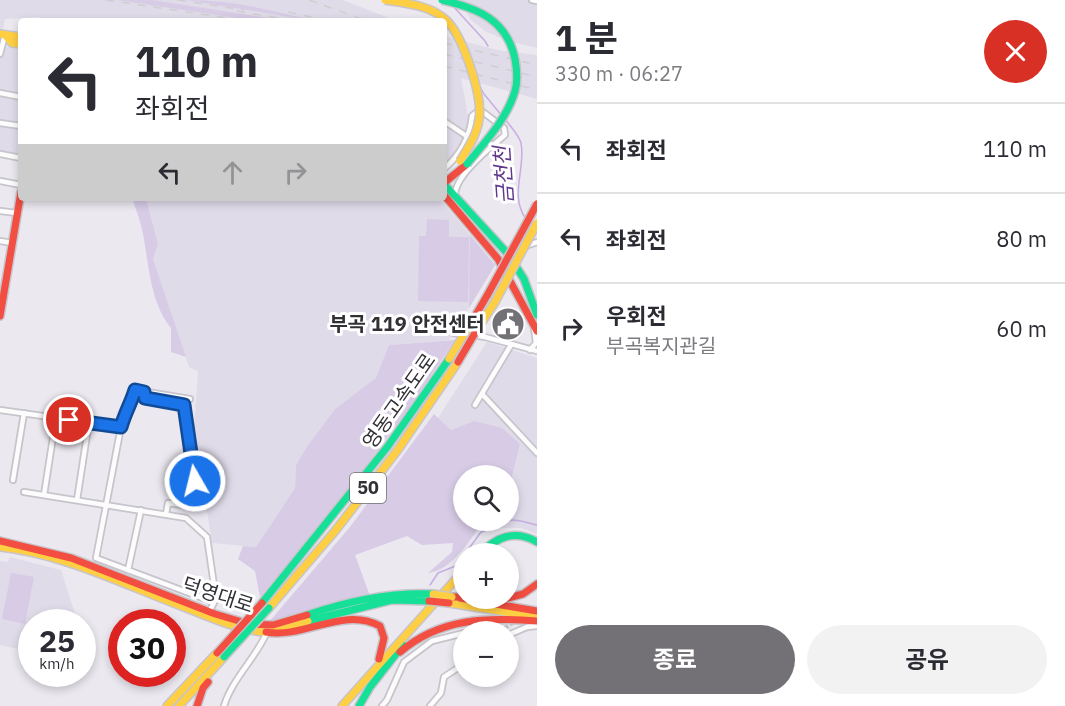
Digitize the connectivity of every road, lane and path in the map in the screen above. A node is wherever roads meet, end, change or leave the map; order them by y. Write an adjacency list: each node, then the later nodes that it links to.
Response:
1 (385, 0): 5 (main road, bridge)
2 (442, 0): 19 (main road, bridge)
3 (532, 0): 4 (street)
4 (537, 1)
5 (442, 18)
6 (447, 21): 19 (main road, bridge)
7 (2, 37): 8 (main road); 9 (main road); 10 (street)
8 (18, 37)
9 (18, 44)
10 (0, 54)
11 (0, 93): 12 (street)
12 (18, 96)
13 (0, 123): 15 (street)
14 (447, 123): 16 (street)
15 (18, 126)
16 (468, 137): 20 (street); 25 (street)
17 (0, 154): 18 (street)
18 (18, 157)
19 (464, 163): 21 (main road)
20 (447, 166)
21 (447, 180)
22 (0, 181): 23 (street)
23 (18, 184)
24 (447, 186): 25 (main road)
25 (455, 195): 35 (main road)
26 (447, 199): 40 (main road)
27 (19, 201): 30 (main road)
28 (537, 204): 86 (main road, 영동고속도로 / 50, bridge)
29 (0, 211): 30 (street)
30 (17, 213): 34 (main road)
31 (537, 223): 82 (main road, 영동고속도로 / 50, bridge)
32 (0, 241): 34 (street)
33 (537, 242): 35 (street)
34 (12, 243): 36 (main road)
35 (508, 254): 38 (main road)
36 (4, 271): 37 (main road)
37 (1, 300): 39 (main road)
38 (537, 315)
39 (0, 316)
40 (535, 329): 43 (street)
41 (453, 333): 42 (street)
42 (511, 345): 43 (street); 46 (street)
43 (530, 350): 44 (street)
44 (537, 352)
45 (144, 392): 47 (street); 53 (street); 61 (street)
46 (482, 394): 48 (street); 54 (street)
47 (190, 399)
48 (475, 405)
49 (0, 410): 50 (street)
50 (24, 413): 51 (street); 55 (street)
51 (56, 418): 52 (street); 57 (street)
52 (89, 422): 53 (street); 58 (street)
53 (121, 427): 59 (street)
54 (537, 453)
55 (13, 480)
56 (24, 492): 57 (street)
57 (44, 495): 58 (street)
58 (76, 500): 59 (street)
59 (106, 504): 60 (street); 67 (street)
60 (141, 510): 61 (street); 67 (street)
61 (166, 514): 74 (street)
62 (0, 541): 76 (main road, 덕영대로)
63 (492, 543): 65 (main road)
64 (497, 543): 65 (main road)
65 (537, 544)
66 (0, 547): 76 (main road, 덕영대로)
67 (129, 570): 74 (street)
68 (453, 582): 84 (main road)
69 (537, 584): 71 (main road)
70 (453, 588): 83 (main road)
71 (519, 595)
72 (453, 599): 73 (main road)
73 (450, 600): 75 (main road, 덕영대로); 77 (main road, 덕영대로); 79 (main road, 덕영대로, bridge)
74 (213, 602): 76 (street)
75 (537, 610)
76 (208, 614): 79 (main road, 덕영대로)
77 (537, 619): 83 (main road)
78 (537, 626): 80 (street)
79 (268, 629): 84 (main road); 89 (street)
80 (519, 630)
81 (453, 635): 92 (street)
82 (225, 657): 87 (main road, 영동고속도로 / 50); 88 (main road)
83 (394, 657): 91 (main road)
84 (376, 667): 90 (main road)
85 (453, 672): 93 (street)
86 (166, 706)
87 (179, 706)
88 (197, 706)
89 (224, 706)
90 (342, 706)
91 (358, 706)
92 (382, 706)
93 (430, 706)

